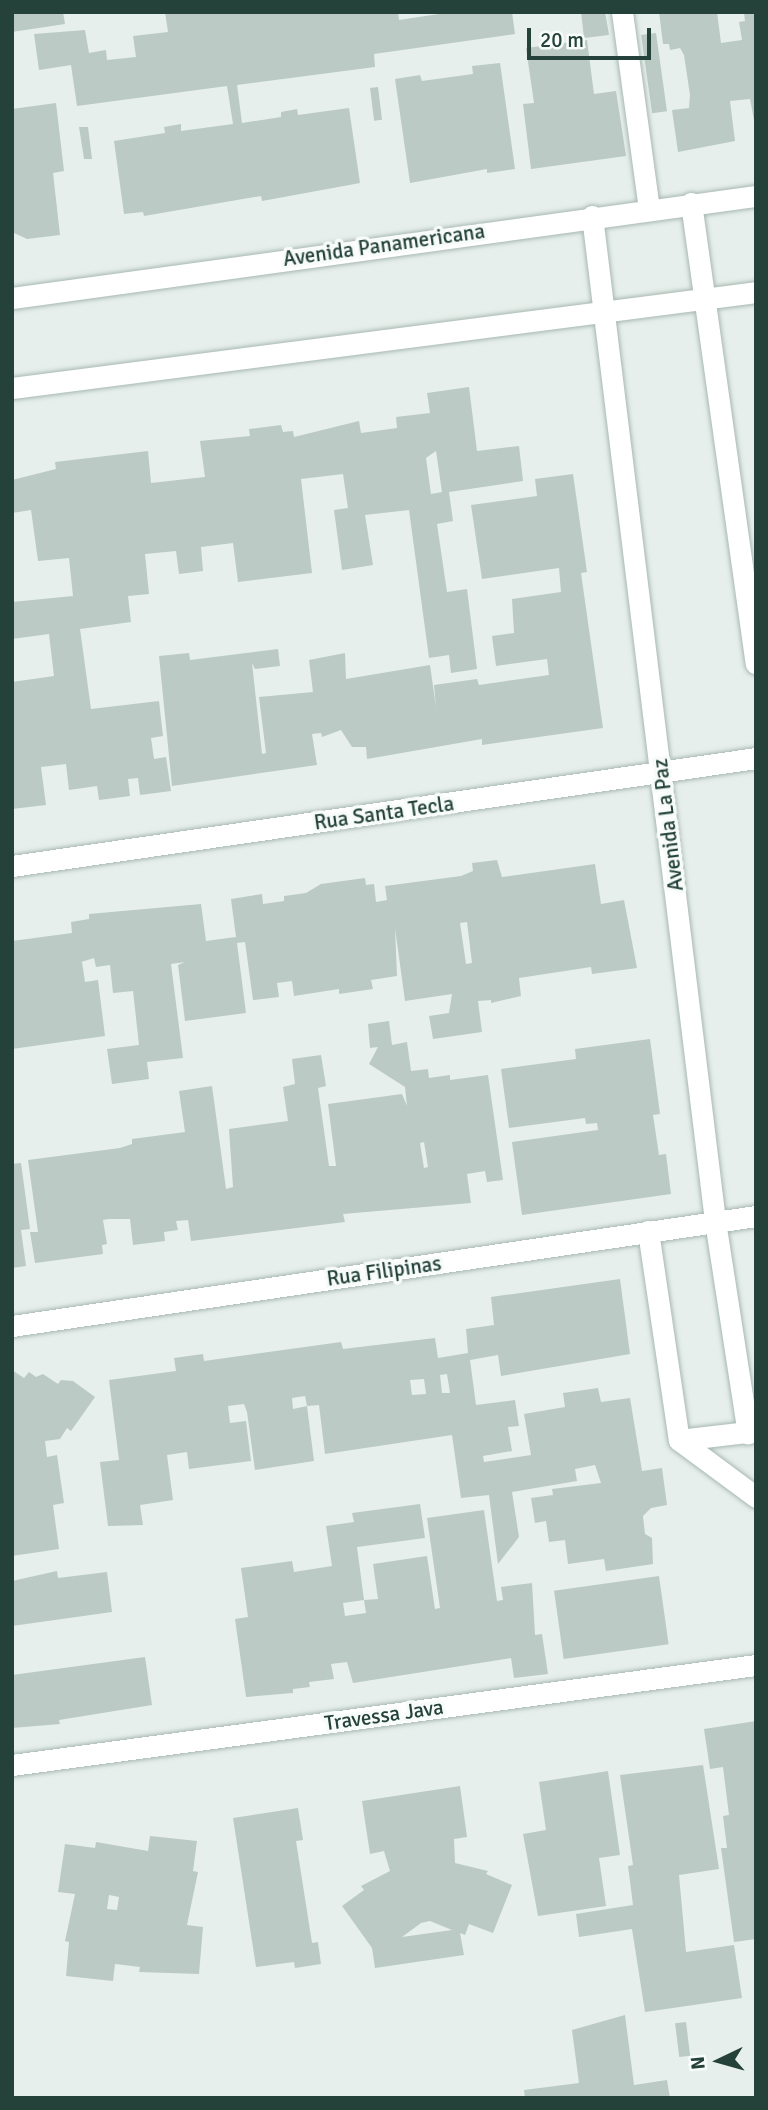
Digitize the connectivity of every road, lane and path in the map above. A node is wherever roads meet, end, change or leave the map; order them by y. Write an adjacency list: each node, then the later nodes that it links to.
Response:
1 (622, 12): 4 (street)
2 (756, 196): 3 (street, Avenida Panamericana)
3 (691, 203): 4 (street, Avenida Panamericana); 7 (street)
4 (649, 208): 5 (street, Avenida Panamericana)
5 (592, 216): 8 (street, Avenida Panamericana); 9 (street, Avenida La Paz)
6 (756, 292): 7 (street)
7 (707, 297): 9 (street); 11 (street)
8 (12, 298)
9 (605, 310): 10 (street); 13 (street, Avenida La Paz)
10 (12, 388)
11 (756, 663)
12 (756, 758): 13 (street, Rua Santa Tecla)
13 (662, 773): 14 (street, Rua Santa Tecla); 16 (street, Avenida La Paz)
14 (12, 866)
15 (756, 1216): 16 (street, Rua Filipinas)
16 (715, 1221): 17 (street, Rua Filipinas); 19 (street, Avenida La Paz)
17 (648, 1231): 18 (street, Rua Filipinas); 20 (street)
18 (12, 1326)
19 (752, 1432): 20 (street)
20 (679, 1440): 21 (street)
21 (756, 1497)
22 (756, 1665): 23 (street, Travessa Java)
23 (12, 1765)

